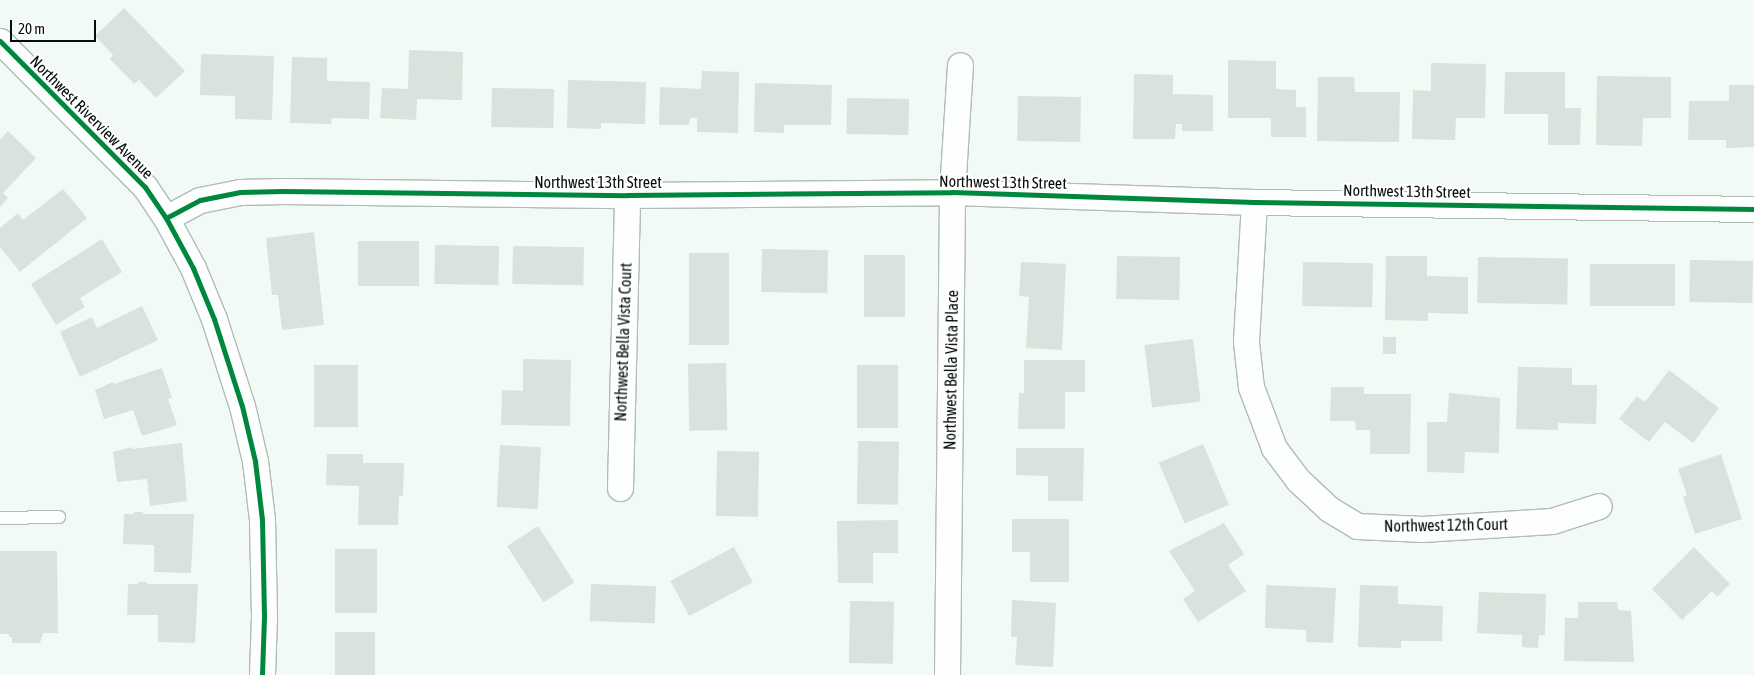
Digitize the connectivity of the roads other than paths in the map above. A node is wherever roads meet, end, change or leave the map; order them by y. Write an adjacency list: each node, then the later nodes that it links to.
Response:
1 (0, 42): 7 (street, Northwest Riverview Avenue)
2 (960, 65): 3 (street, Northwest Bella Vista Place)
3 (952, 192): 4 (street, Northwest 13th Street); 5 (street, Northwest 13th Street); 13 (street, Northwest Bella Vista Place)
4 (627, 195): 7 (street, Northwest 13th Street); 8 (street, Northwest Bella Vista Court)
5 (1254, 202): 6 (street, Northwest 13th Street); 9 (street, Northwest 12th Court)
6 (1754, 209)
7 (166, 218): 12 (street, Northwest Riverview Avenue)
8 (620, 488)
9 (1599, 506)
10 (59, 517): 11 (lane)
11 (0, 518)
12 (262, 675)
13 (948, 675)

